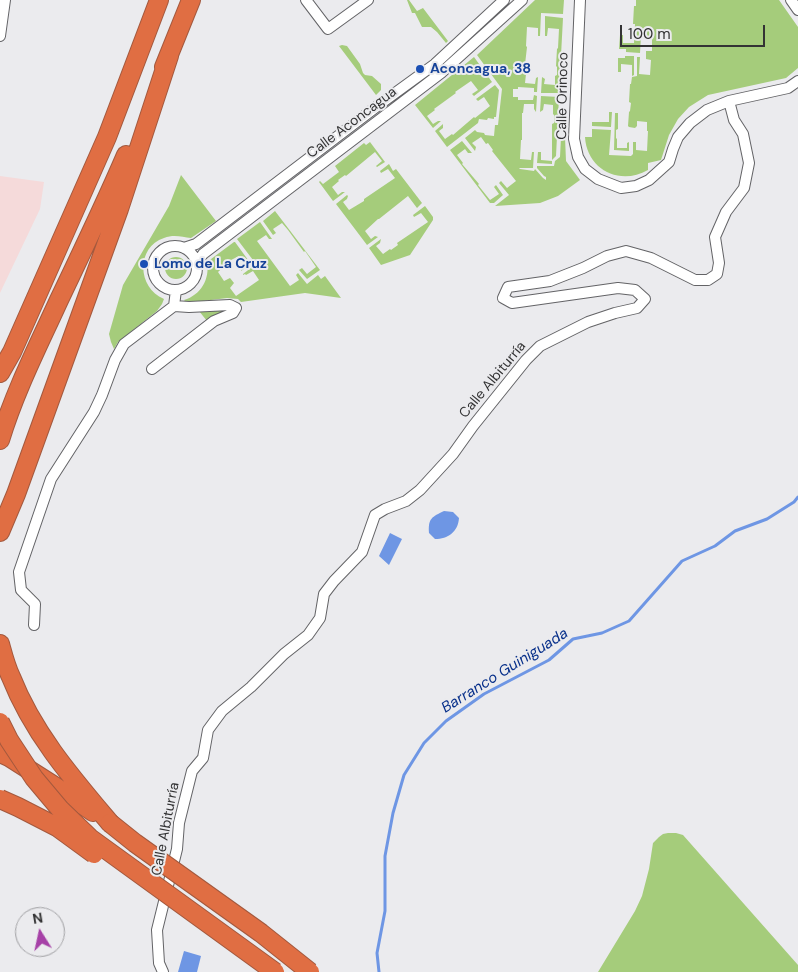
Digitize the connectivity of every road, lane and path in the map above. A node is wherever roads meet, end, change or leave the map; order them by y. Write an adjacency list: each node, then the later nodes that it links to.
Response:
1 (5, 0): 11 (street)
2 (159, 0): 19 (highway)
3 (192, 0): 12 (highway)
4 (306, 0): 5 (street)
5 (368, 0)
6 (504, 0): 15 (street, Calle Aconcagua)
7 (522, 0): 16 (street, Calle Aconcagua)
8 (580, 0): 14 (street, Calle Orinoco)
9 (792, 0): 10 (street)
10 (798, 10)
11 (0, 36)
12 (169, 56): 23 (highway); 24 (highway)
13 (798, 81): 14 (street, Calle Orinoco)
14 (729, 101): 31 (street, Calle Albiturría)
15 (184, 248): 16 (street); 17 (street)
16 (196, 264): 17 (street)
17 (176, 290): 18 (street)
18 (174, 306): 20 (street); 25 (street)
19 (12, 352): 21 (highway); 22 (highway)
20 (152, 369)
21 (0, 373)
22 (0, 388)
23 (0, 440)
24 (1, 530)
25 (34, 625)
26 (0, 644): 30 (highway)
27 (0, 722): 33 (highway, bridge)
28 (0, 753): 30 (highway, bridge)
29 (0, 799): 32 (highway, bridge)
30 (110, 823): 34 (highway, bridge)
31 (163, 972)
32 (258, 972)
33 (275, 972)
34 (310, 972)

